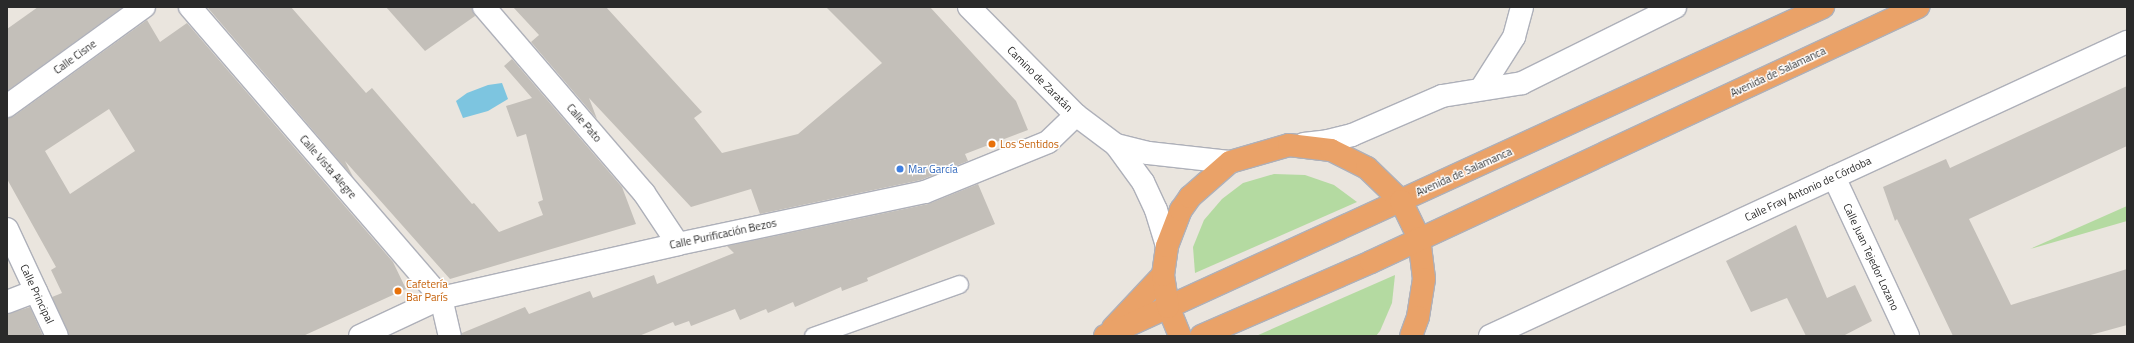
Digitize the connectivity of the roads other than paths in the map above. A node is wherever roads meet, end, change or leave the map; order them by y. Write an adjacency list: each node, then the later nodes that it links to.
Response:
1 (144, 7): 11 (street, Calle Cisne)
2 (190, 7): 25 (street, Calle Vista Alegre)
3 (484, 7): 20 (street, Calle Pato)
4 (969, 7): 12 (street, Camino de Zaratán)
5 (1522, 7): 10 (street)
6 (1675, 7): 10 (street)
7 (1823, 7): 17 (highway, Avenida de Salamanca)
8 (1918, 7): 19 (highway, Avenida de Salamanca)
9 (2127, 42): 16 (street, Calle Fray Antonio de Córdoba)
10 (1481, 89): 14 (street)
11 (7, 106)
12 (1076, 115): 13 (street, Camino de Zaratán); 20 (street, Calle Purificación Bezos)
13 (1116, 145): 15 (street, Camino de Zaratán); 21 (street, Camino de Zaratán)
14 (1289, 146): 15 (highway); 17 (highway)
15 (1230, 162): 21 (highway)
16 (1834, 177): 36 (street, Calle Fray Antonio de Córdoba); 37 (street, Calle Juan Tejedor Lozano)
17 (1401, 200): 19 (highway); 27 (highway, Avenida de Salamanca)
18 (7, 230): 24 (street, Calle Principal)
19 (1419, 238): 34 (highway, Avenida de Salamanca); 35 (highway)
20 (678, 244): 25 (street, Calle Purificación Bezos)
21 (1167, 246): 22 (highway)
22 (1164, 275): 27 (highway); 32 (highway)
23 (958, 284): 31 (lane)
24 (36, 290): 26 (street); 28 (street, Calle Principal)
25 (441, 298): 29 (street, Calle Purificación Bezos); 30 (street, Calle Vista Alegre)
26 (7, 302)
27 (1168, 307): 32 (highway, Avenida de Salamanca); 33 (highway)
28 (57, 336)
29 (360, 336)
30 (450, 336)
31 (813, 336)
32 (1105, 336)
33 (1180, 336)
34 (1201, 336)
35 (1411, 336)
36 (1490, 336)
37 (1908, 336)

